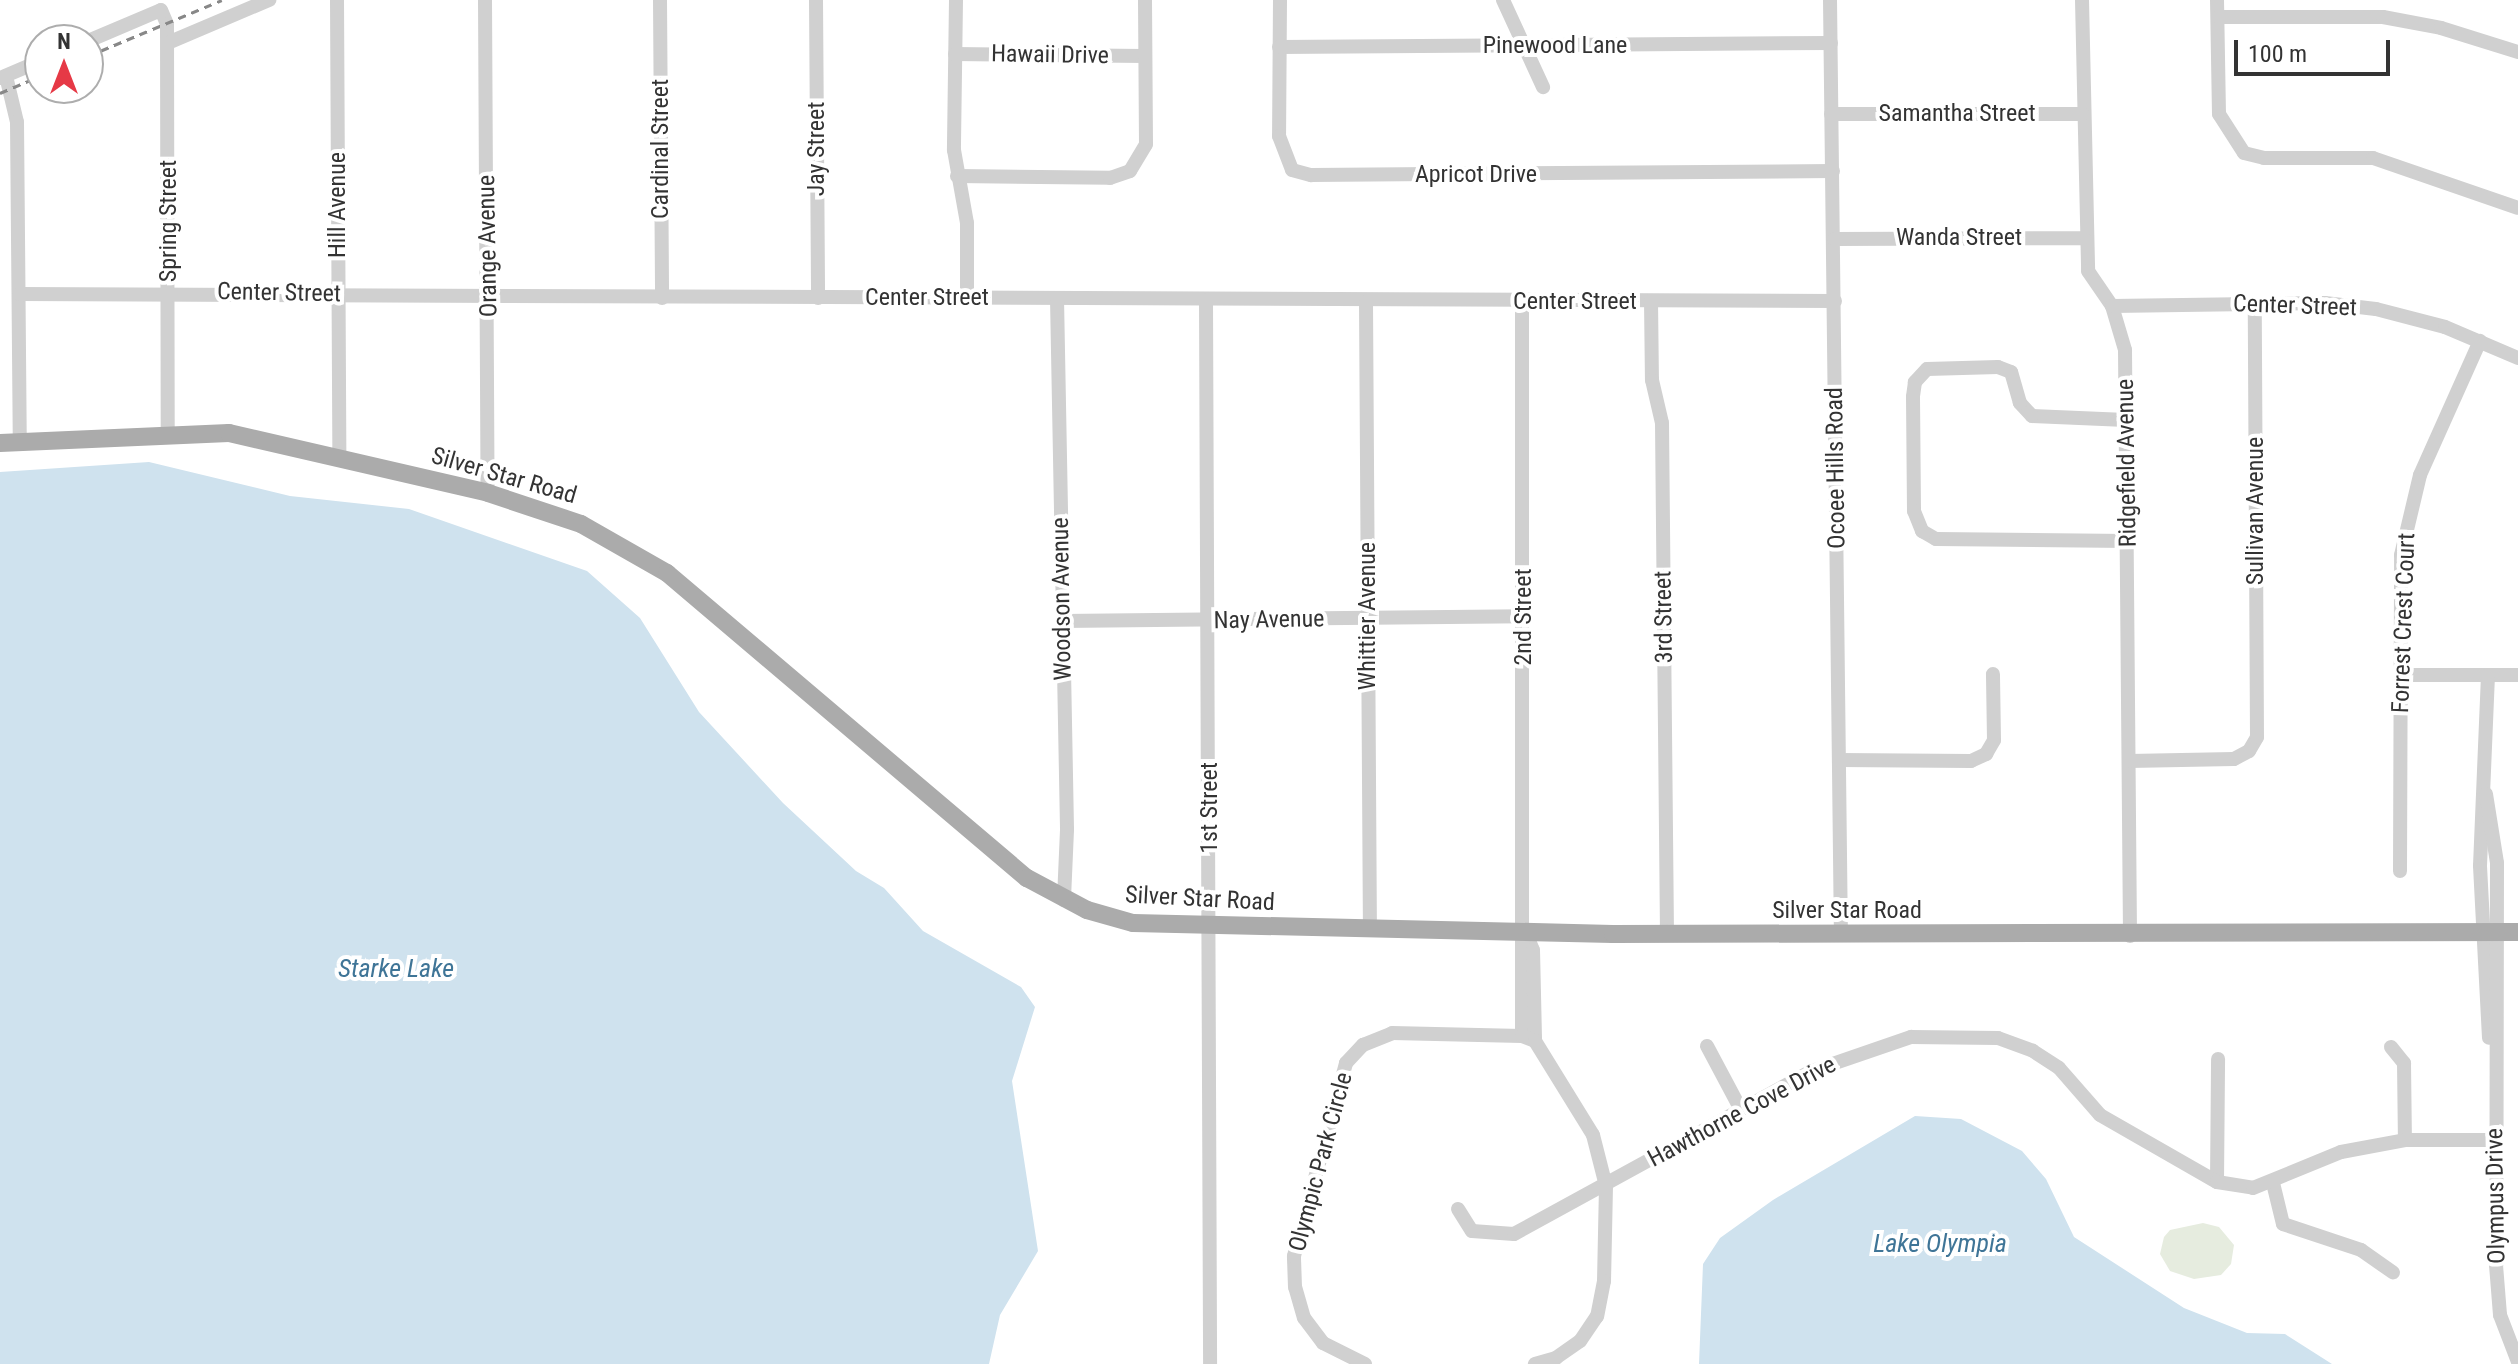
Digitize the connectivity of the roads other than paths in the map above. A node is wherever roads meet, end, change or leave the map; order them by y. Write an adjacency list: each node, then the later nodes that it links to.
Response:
1 (269, 0): 15 (street)
2 (337, 0): 33 (street, Hill Avenue)
3 (485, 0): 35 (street, Orange Avenue)
4 (660, 0): 36 (street, Cardinal Street)
5 (816, 0): 37 (street, Jay Street)
6 (956, 0): 20 (street)
7 (1145, 0): 21 (street)
8 (1280, 0): 18 (street, Apricot Drive)
9 (1503, 0): 17 (street)
10 (1830, 0): 16 (street, Ocoee Hills Road)
11 (2082, 0): 26 (street, Ridgefield Avenue)
12 (2217, 0): 13 (street)
13 (2218, 17): 19 (street); 29 (street)
14 (104, 34): 15 (street, Spring Street)
15 (170, 42): 32 (street, Spring Street)
16 (1831, 43): 17 (street, Pinewood Lane); 25 (street, Ocoee Hills Road)
17 (1522, 46): 18 (street, Pinewood Lane); 24 (street)
18 (1279, 47): 27 (street, Apricot Drive)
19 (2518, 52)
20 (955, 54): 21 (street, Hawaii Drive); 28 (street)
21 (1145, 56): 28 (street)
22 (24, 68): 23 (street)
23 (3, 77): 34 (street)
24 (1543, 87)
25 (1831, 114): 26 (street, Samantha Street); 27 (street, Ocoee Hills Road)
26 (2083, 114): 30 (street, Ridgefield Avenue)
27 (1833, 171): 31 (street, Ocoee Hills Road)
28 (957, 176): 39 (street)
29 (2518, 208)
30 (2084, 238): 31 (street, Wanda Street); 46 (street, Ridgefield Avenue)
31 (1834, 239): 42 (street, Ocoee Hills Road)
32 (169, 292): 33 (street, Center Street); 34 (street, Center Street); 50 (street, Spring Street)
33 (338, 293): 35 (street, Center Street); 53 (street, Hill Avenue)
34 (19, 294): 51 (street)
35 (489, 294): 36 (street, Center Street); 54 (street, Orange Avenue)
36 (662, 298): 37 (street, Center Street)
37 (818, 298): 39 (street, Center Street)
38 (1057, 298): 39 (street, Center Street); 40 (street, Center Street); 58 (street, Woodson Avenue)
39 (967, 299)
40 (1206, 300): 43 (street, Center Street); 59 (street, 1st Street)
41 (1651, 301): 42 (street, Center Street); 44 (street, Center Street); 73 (street, 3rd Street)
42 (1835, 301): 64 (street, Ocoee Hills Road)
43 (1366, 302): 44 (street, Center Street); 57 (street, Whittier Avenue)
44 (1522, 302): 56 (street, 2nd Street)
45 (2255, 304): 46 (street, Center Street); 47 (street, Center Street); 65 (street, Sullivan Avenue)
46 (2112, 306): 49 (street, Ridgefield Avenue)
47 (2480, 341): 48 (street, Center Street); 61 (street, Forrest Crest Court)
48 (2518, 358)
49 (2126, 420): 55 (street, Ridgefield Avenue); 55 (street)
50 (168, 432): 51 (main road, Silver Star Road); 53 (main road, Silver Star Road)
51 (20, 441): 52 (main road, Silver Star Road)
52 (0, 443)
53 (339, 458): 54 (main road, Silver Star Road)
54 (488, 493): 67 (main road, Silver Star Road)
55 (2128, 541): 65 (street, Ridgefield Avenue)
56 (1524, 616): 57 (street, Nay Avenue); 72 (street, 2nd Street)
57 (1368, 618): 59 (street, Nay Avenue); 69 (street, Whittier Avenue)
58 (1062, 621): 59 (street, Nay Avenue); 67 (street, Woodson Avenue)
59 (1209, 621): 68 (street, 1st Street)
60 (1993, 674): 64 (street)
61 (2401, 675): 62 (street); 66 (street, Forrest Crest Court)
62 (2488, 675): 63 (street); 71 (street, Olympus Drive)
63 (2518, 675)
64 (1839, 760): 74 (street, Ocoee Hills Road)
65 (2129, 761): 75 (street, Ridgefield Avenue)
66 (2400, 871)
67 (1064, 900): 68 (main road, Silver Star Road)
68 (1210, 926): 69 (main road, Silver Star Road); 89 (street, 1st Street)
69 (1370, 930): 72 (main road, Silver Star Road)
70 (2518, 931): 71 (main road, Silver Star Road)
71 (2488, 932): 75 (main road, Silver Star Road); 82 (street, Olympus Drive)
72 (1526, 933): 73 (main road, Silver Star Road); 76 (street)
73 (1667, 935): 74 (main road, Silver Star Road)
74 (1841, 935): 75 (main road, Silver Star Road)
75 (2130, 936)
76 (1528, 1038): 85 (street); 90 (street, Olympic Park Circle)
77 (1707, 1046): 80 (street)
78 (2391, 1047): 81 (street)
79 (2218, 1059): 83 (street)
80 (1741, 1110): 83 (street, Hawthorne Cove Drive); 85 (street, Hawthorne Cove Drive)
81 (2405, 1140): 82 (street, Hawthorne Cove Drive); 84 (street, Hawthorne Cove Drive)
82 (2495, 1140): 88 (street, Olympus Drive)
83 (2217, 1182): 84 (street, Hawthorne Cove Drive)
84 (2273, 1183): 87 (street)
85 (1606, 1186): 86 (street, Hawthorne Cove Drive); 91 (street)
86 (1458, 1209)
87 (2393, 1272)
88 (2518, 1362)
89 (1210, 1364)
90 (1365, 1364)
91 (1535, 1364)

